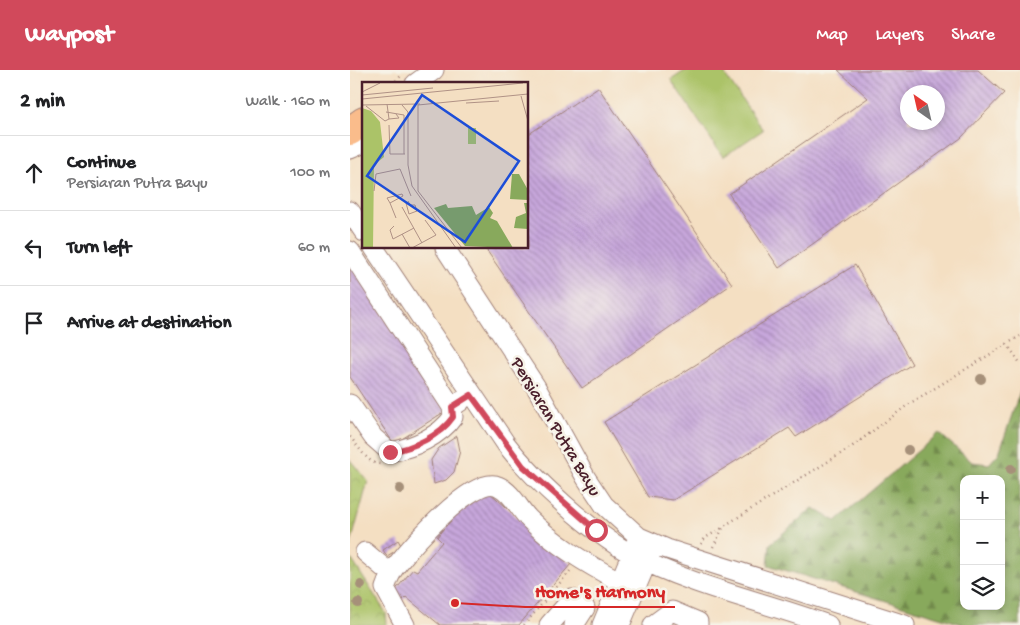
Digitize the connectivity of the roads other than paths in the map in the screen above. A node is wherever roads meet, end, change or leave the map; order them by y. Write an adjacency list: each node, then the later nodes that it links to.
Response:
1 (434, 70): 2 (street)
2 (411, 77)
3 (362, 122): 4 (highway)
4 (350, 131)
5 (362, 144): 6 (street)
6 (350, 149)
7 (350, 211): 8 (street)
8 (362, 229)
9 (375, 249): 12 (street, Persiaran Putra Bayu)
10 (446, 249): 15 (street, Persiaran Putra Bayu)
11 (350, 252): 14 (street)
12 (471, 395): 14 (street); 15 (street, Persiaran Putra Bayu)
13 (350, 404): 14 (street)
14 (452, 407)
15 (643, 549): 18 (street); 20 (street); 26 (street, Persiaran Putra Bayu); 27 (street, Persiaran Putra Bayu)
16 (365, 552): 17 (street)
17 (391, 574): 18 (street); 21 (street)
18 (619, 581): 23 (street)
19 (538, 616): 22 (street)
20 (626, 622)
21 (405, 625)
22 (574, 625)
23 (602, 625)
24 (653, 625): 25 (street)
25 (698, 625)
26 (828, 625)
27 (905, 625)

